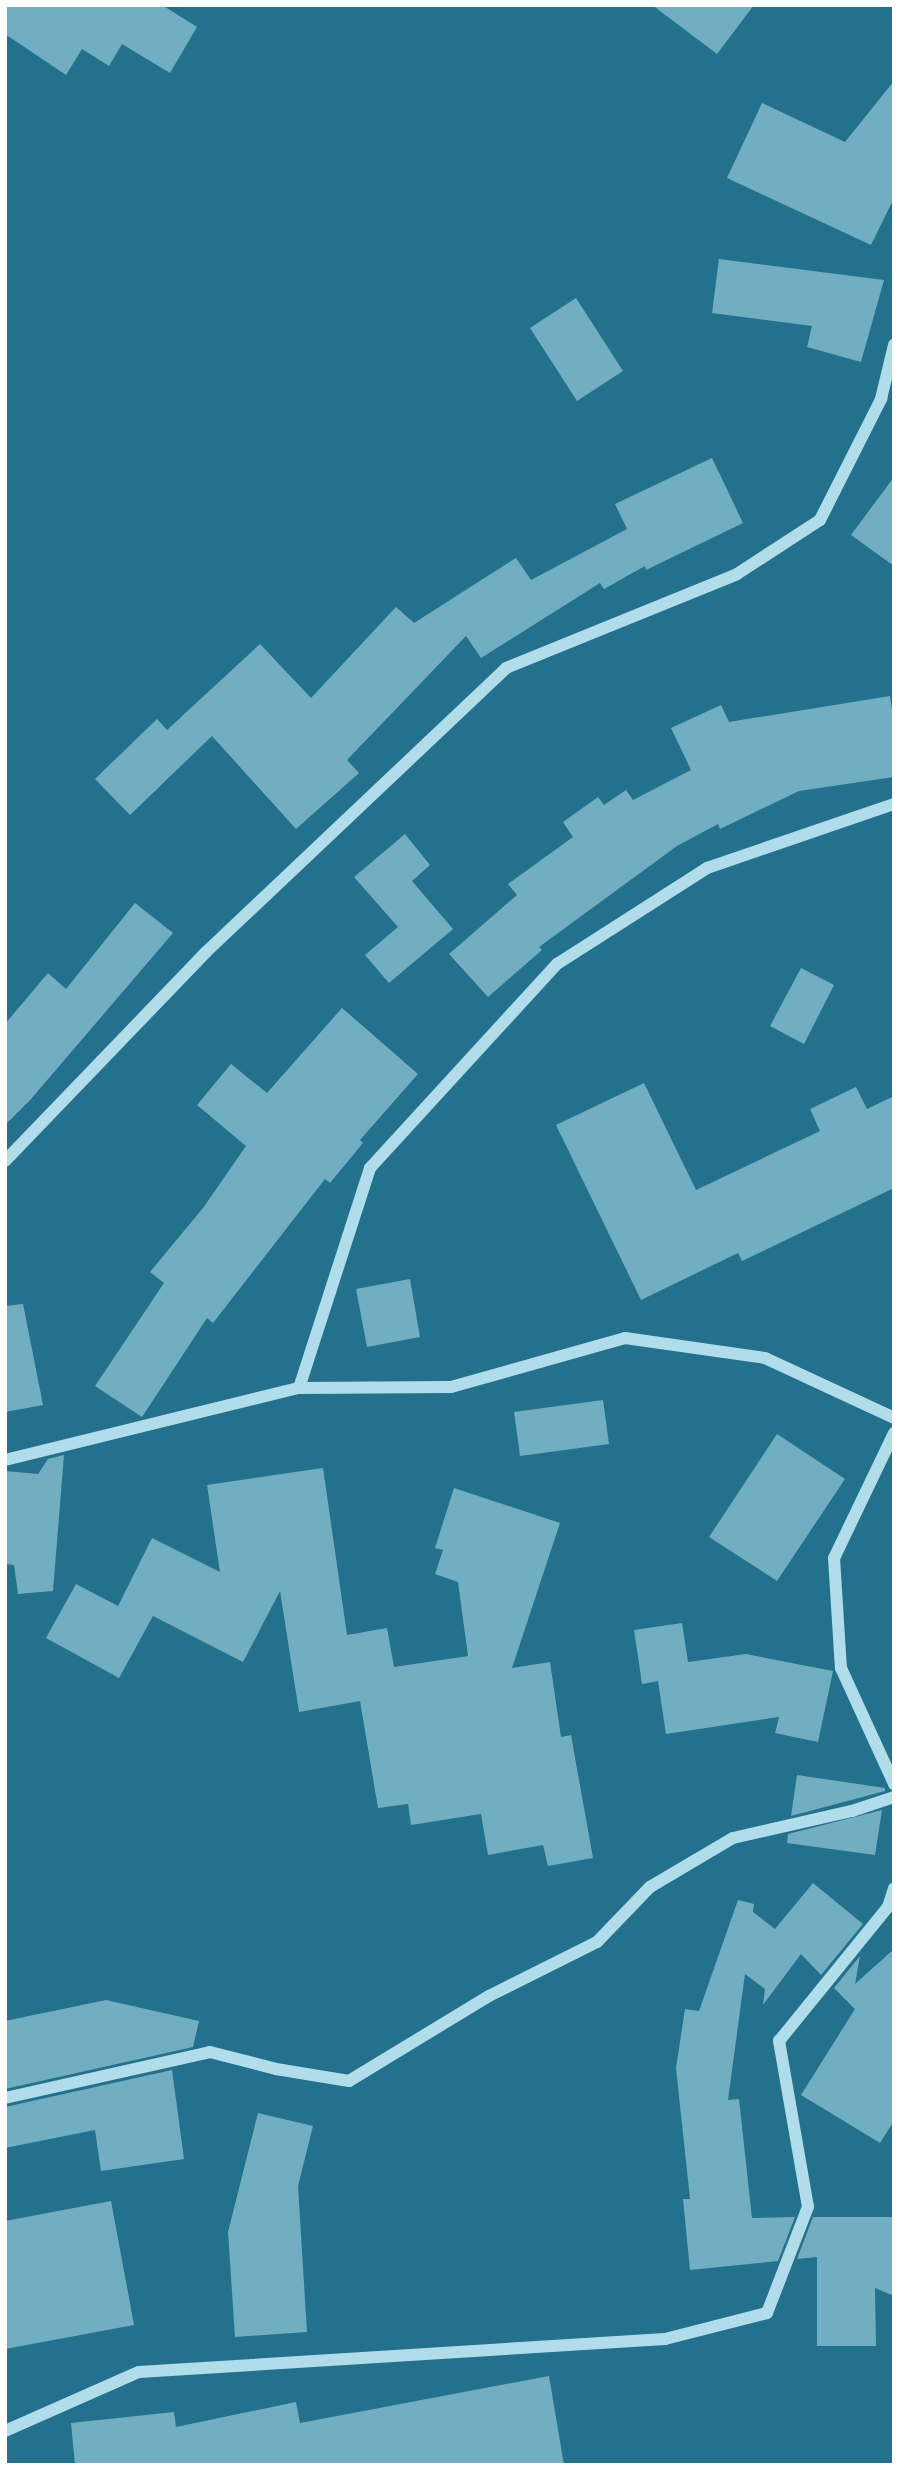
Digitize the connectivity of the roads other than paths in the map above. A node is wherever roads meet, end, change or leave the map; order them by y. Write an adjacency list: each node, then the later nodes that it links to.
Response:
1 (894, 345): 3 (street)
2 (894, 804): 4 (street)
3 (5, 1161)
4 (299, 1388): 5 (street); 7 (street)
5 (894, 1419)
6 (894, 1433): 8 (street)
7 (5, 1460)
8 (894, 1784)
9 (894, 1797): 11 (street)
10 (894, 1888): 12 (street)
11 (5, 2098)
12 (5, 2431)

